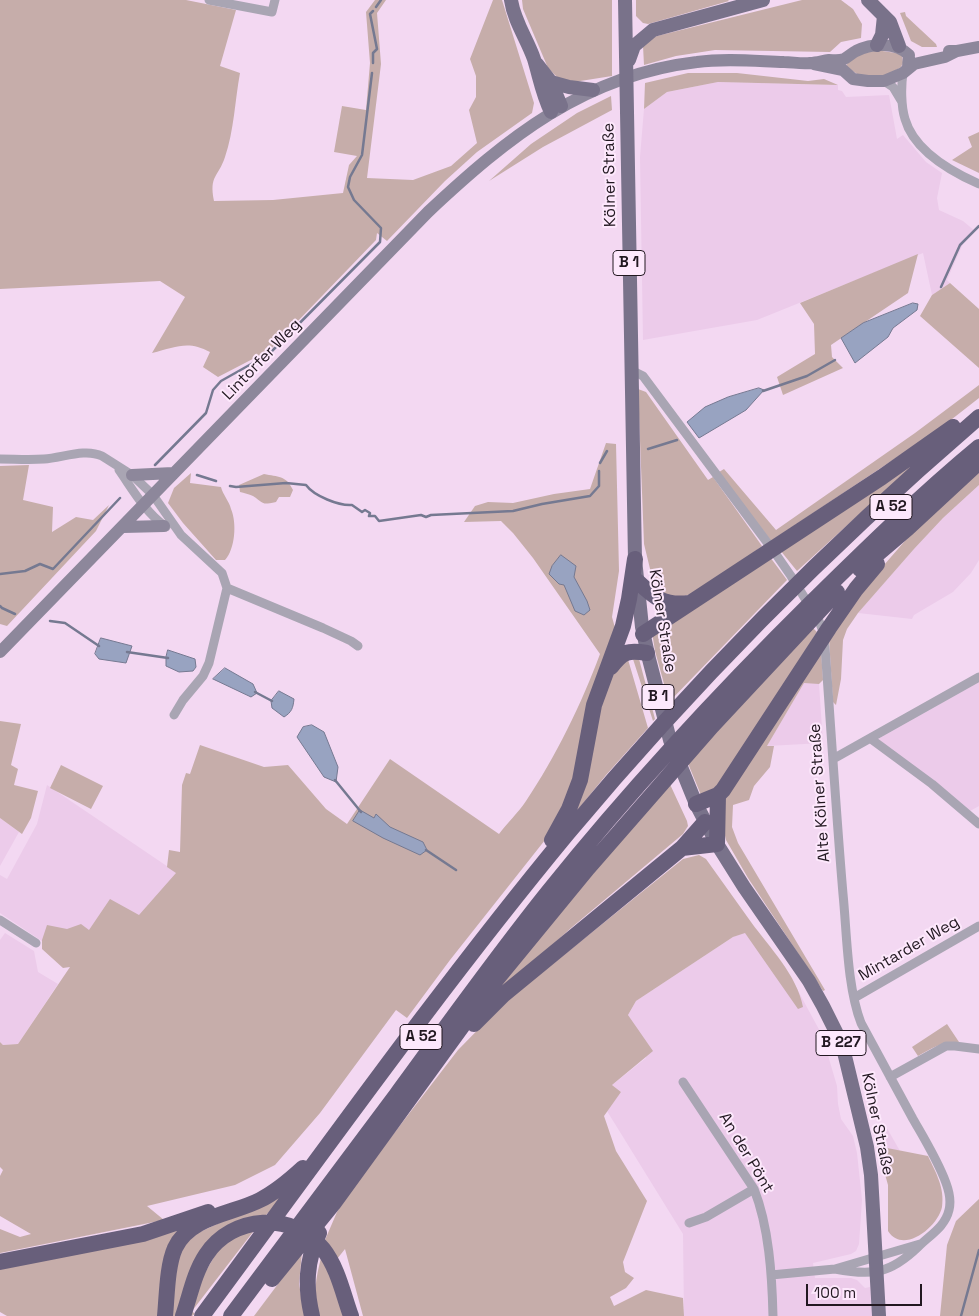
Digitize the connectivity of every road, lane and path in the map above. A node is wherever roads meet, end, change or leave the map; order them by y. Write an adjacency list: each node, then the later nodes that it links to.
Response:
1 (209, 0): 2 (street)
2 (275, 0)
3 (512, 0): 12 (main road)
4 (625, 0): 8 (main road, Kölner Straße / B 1)
5 (763, 0): 9 (main road)
6 (868, 0): 7 (main road)
7 (884, 16): 10 (main road); 13 (main road)
8 (625, 20): 9 (main road); 15 (main road, Kölner Straße / B 1)
9 (653, 30): 15 (main road)
10 (877, 45): 13 (main road); 14 (main road)
11 (979, 48): 13 (main road)
12 (534, 59): 17 (main road); 20 (main road)
13 (905, 60): 16 (main road); 19 (street)
14 (844, 64): 16 (main road); 18 (main road, Lintorfer Weg)
15 (627, 70): 22 (main road, Kölner Straße / B 1)
16 (884, 81): 19 (street)
17 (551, 82): 18 (main road); 20 (main road)
18 (593, 90): 20 (main road, Lintorfer Weg)
19 (902, 102): 21 (street)
20 (556, 109): 30 (main road, Lintorfer Weg)
21 (979, 184)
22 (631, 370): 38 (main road, Kölner Straße / B 1); 52 (street, Alte Kölner Straße)
23 (979, 408): 42 (highway)
24 (979, 416): 41 (highway)
25 (979, 429): 41 (highway, A 52)
26 (979, 447): 41 (highway, A 52)
27 (0, 459): 29 (street)
28 (979, 462): 36 (highway)
29 (117, 467): 31 (street); 33 (street)
30 (173, 473): 31 (main road); 32 (main road, Lintorfer Weg)
31 (132, 475): 32 (street)
32 (153, 495): 33 (main road, Lintorfer Weg); 37 (street)
33 (143, 506): 34 (street); 35 (main road, Lintorfer Weg)
34 (164, 526): 35 (main road); 37 (street)
35 (123, 527): 45 (main road, Lintorfer Weg)
36 (908, 528): 41 (highway); 54 (highway)
37 (181, 535): 40 (street)
38 (635, 559): 39 (main road, Kölner Straße / B 1); 47 (highway)
39 (637, 581): 42 (highway); 43 (main road, Kölner Straße / B 1)
40 (227, 588): 44 (street); 50 (street)
41 (806, 599): 49 (highway); 49 (highway, A 52); 60 (highway)
42 (689, 603): 43 (highway)
43 (643, 634): 46 (main road, Kölner Straße / B 1)
44 (358, 646)
45 (0, 652)
46 (648, 653): 47 (highway); 55 (main road, Kölner Straße / B 1)
47 (605, 676): 60 (highway)
48 (979, 677): 51 (street)
49 (705, 712): 53 (highway); 53 (highway, A 52)
50 (174, 715)
51 (871, 739): 52 (street); 57 (street)
52 (833, 759): 64 (street, Alte Kölner Straße)
53 (644, 780): 66 (highway); 69 (highway, A 52); 85 (highway, A 52)
54 (718, 795): 55 (highway); 58 (highway)
55 (696, 804): 56 (main road, Kölner Straße / B 1)
56 (705, 822): 58 (main road, Kölner Straße / B 227); 59 (highway)
57 (979, 824)
58 (716, 844): 59 (highway); 76 (main road, Kölner Straße / B 227)
59 (682, 848): 66 (highway)
60 (519, 893): 70 (highway)
61 (0, 920): 63 (street)
62 (979, 926): 64 (street, Mintarder Weg)
63 (36, 944)
64 (854, 998): 67 (street, Alte Kölner Straße)
65 (979, 1049): 67 (street)
66 (445, 1051): 72 (highway)
67 (890, 1077): 75 (street, Alte Kölner Straße)
68 (683, 1082): 71 (street, An der Pönt)
69 (393, 1099): 81 (highway); 86 (highway, A 52)
70 (326, 1150): 73 (highway); 84 (highway)
71 (754, 1189): 74 (street); 80 (street, An der Pönt)
72 (333, 1204): 81 (highway); 88 (highway)
73 (243, 1208): 77 (highway); 82 (highway)
74 (689, 1223)
75 (921, 1244): 76 (street, Alte Kölner Straße); 79 (street, Alte Kölner Straße)
76 (877, 1258): 78 (street); 79 (main road, Kölner Straße / B 227)
77 (0, 1262)
78 (835, 1269): 79 (street); 80 (street)
79 (877, 1272): 91 (main road, Kölner Straße / B 227)
80 (771, 1275): 90 (street, An der Pönt)
81 (268, 1284): 87 (highway)
82 (165, 1316)
83 (183, 1316): 89 (highway)
84 (202, 1316)
85 (215, 1316)
86 (231, 1316)
87 (244, 1316)
88 (312, 1316)
89 (351, 1316)
90 (773, 1316)
91 (879, 1316)

